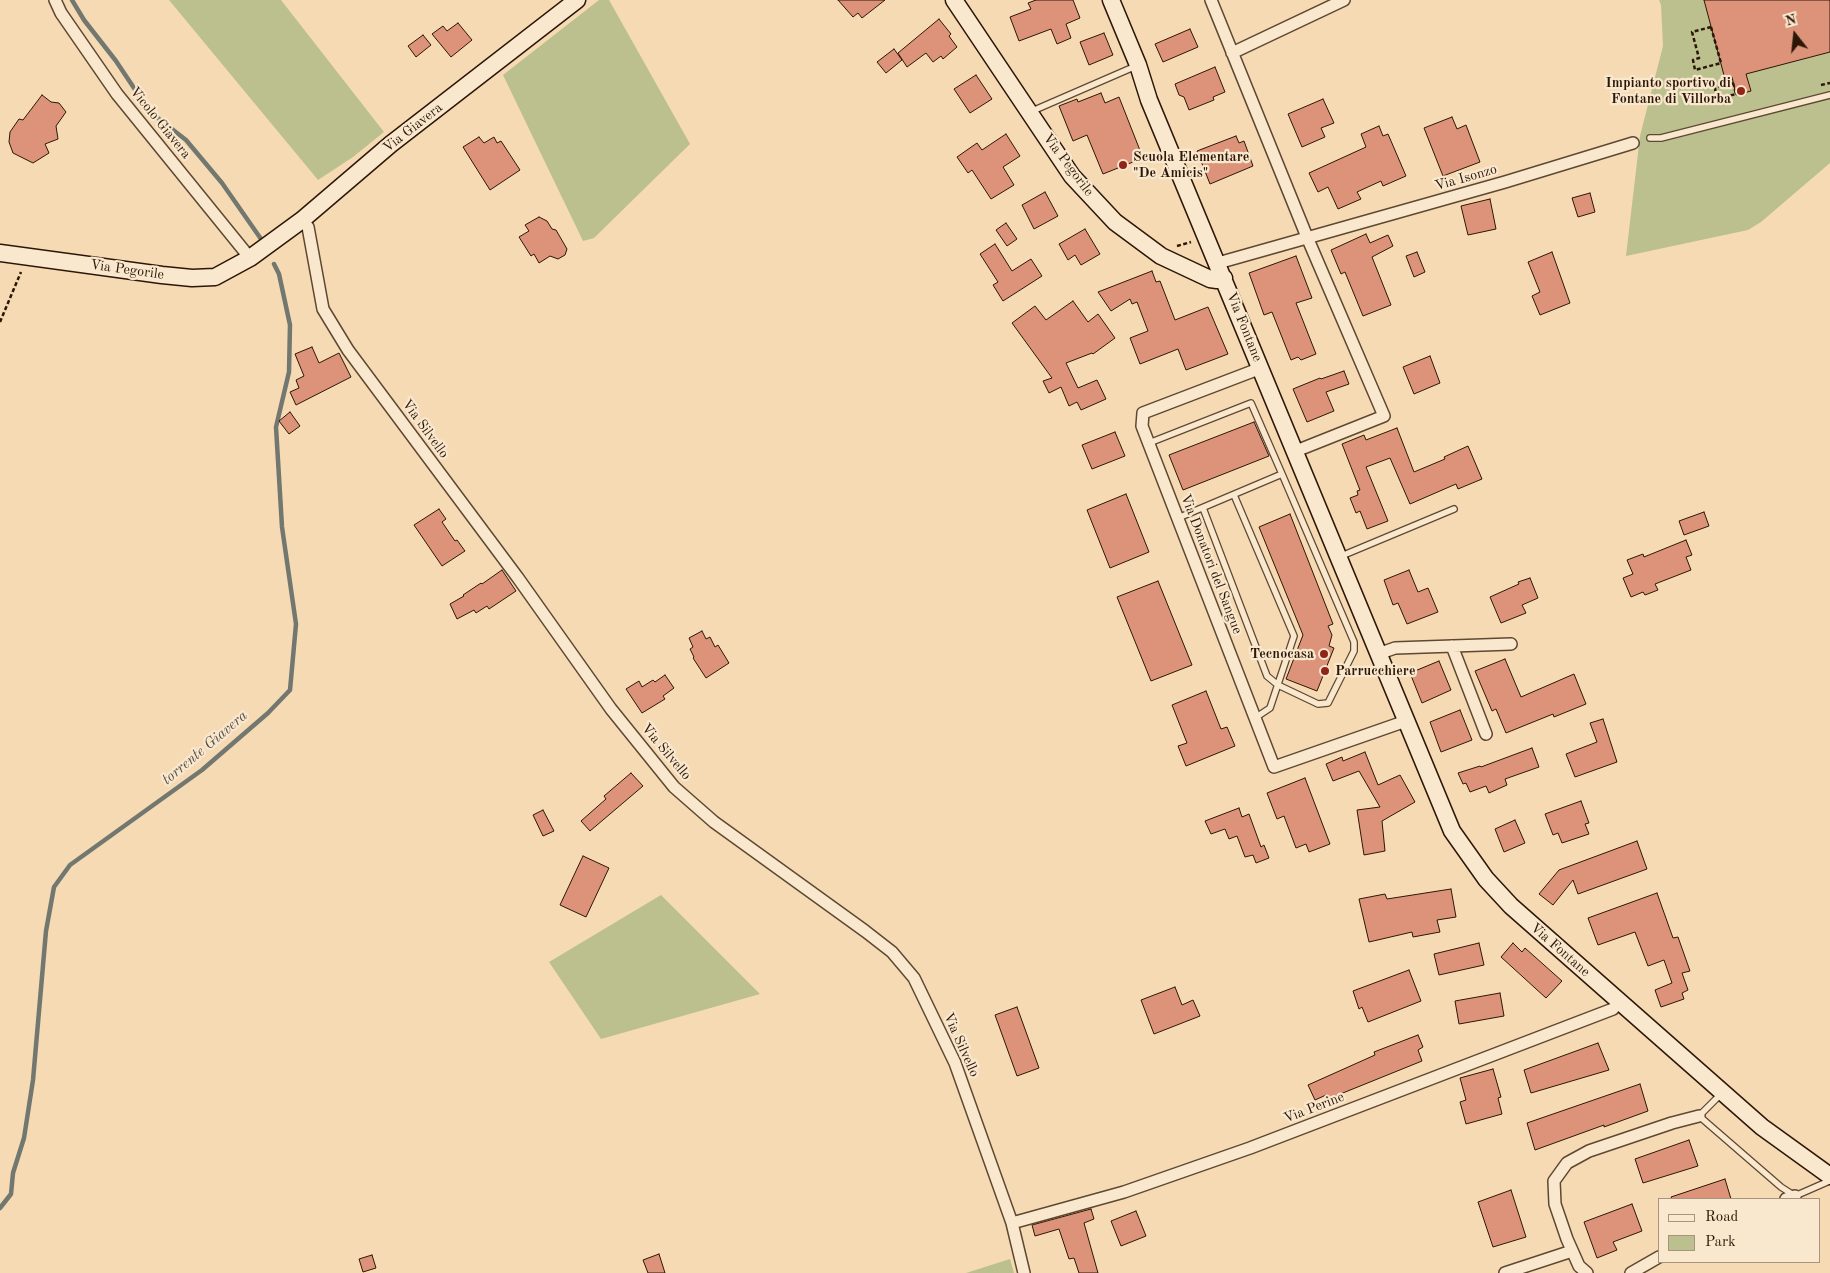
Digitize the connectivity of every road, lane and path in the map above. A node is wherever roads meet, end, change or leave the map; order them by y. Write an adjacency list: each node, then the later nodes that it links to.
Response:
1 (55, 0): 21 (street, Vicolo Giavera)
2 (577, 0): 15 (street, Via Giavera)
3 (954, 0): 12 (street, Via Pegorile)
4 (1111, 0): 9 (street, Via Fontane)
5 (1211, 0): 7 (street)
6 (1344, 0): 7 (street)
7 (1232, 54): 16 (street)
8 (1720, 63): 8 (path)
9 (1138, 65): 12 (lane); 22 (street, Via Fontane)
10 (1736, 94): 10 (path)
11 (1830, 95): 13 (lane)
12 (1029, 112): 23 (street, Via Pegorile)
13 (1650, 138)
14 (1633, 143): 16 (street, Via Isonzo)
15 (302, 220): 21 (street, Via Giavera); 46 (street, Via Silvello)
16 (1307, 237): 22 (street, Via Isonzo); 27 (street)
17 (1191, 242): 18 (path)
18 (1173, 246)
19 (0, 253): 20 (street, Via Pegorile)
20 (27, 257): 21 (street, Via Pegorile); 24 (path)
21 (250, 258)
22 (1218, 263): 23 (street, Via Fontane)
23 (1224, 278): 25 (street, Via Fontane)
24 (0, 322)
25 (1261, 368): 26 (street, Via Donatori del Sangue); 27 (street, Via Fontane)
26 (1149, 443): 28 (lane); 32 (street, Via Donatori del Sangue)
27 (1296, 451): 33 (street, Via Fontane)
28 (1282, 474): 29 (lane); 37 (lane)
29 (1234, 495): 30 (lane); 37 (lane)
30 (1203, 508): 32 (lane); 37 (lane)
31 (1454, 509): 33 (lane)
32 (1178, 518): 38 (street, Via Donatori del Sangue)
33 (1339, 558): 36 (street, Via Fontane)
34 (1511, 644): 35 (street)
35 (1452, 646): 36 (street); 40 (street)
36 (1378, 654): 39 (street, Via Fontane)
37 (1278, 685): 38 (lane)
38 (1255, 718): 39 (street, Via Donatori del Sangue)
39 (1406, 721): 41 (street, Via Fontane)
40 (1486, 734)
41 (1619, 1001): 42 (street, Via Fontane); 46 (street, Via Perine)
42 (1722, 1093): 43 (lane); 44 (street, Via Fontane)
43 (1699, 1116): 45 (lane); 47 (street)
44 (1830, 1177): 45 (lane)
45 (1791, 1198)
46 (1012, 1223): 49 (street, Via Silvello)
47 (1572, 1251): 50 (street); 51 (street)
48 (1658, 1258): 52 (street)
49 (1024, 1273)
50 (1506, 1273)
51 (1587, 1273)
52 (1631, 1273)

